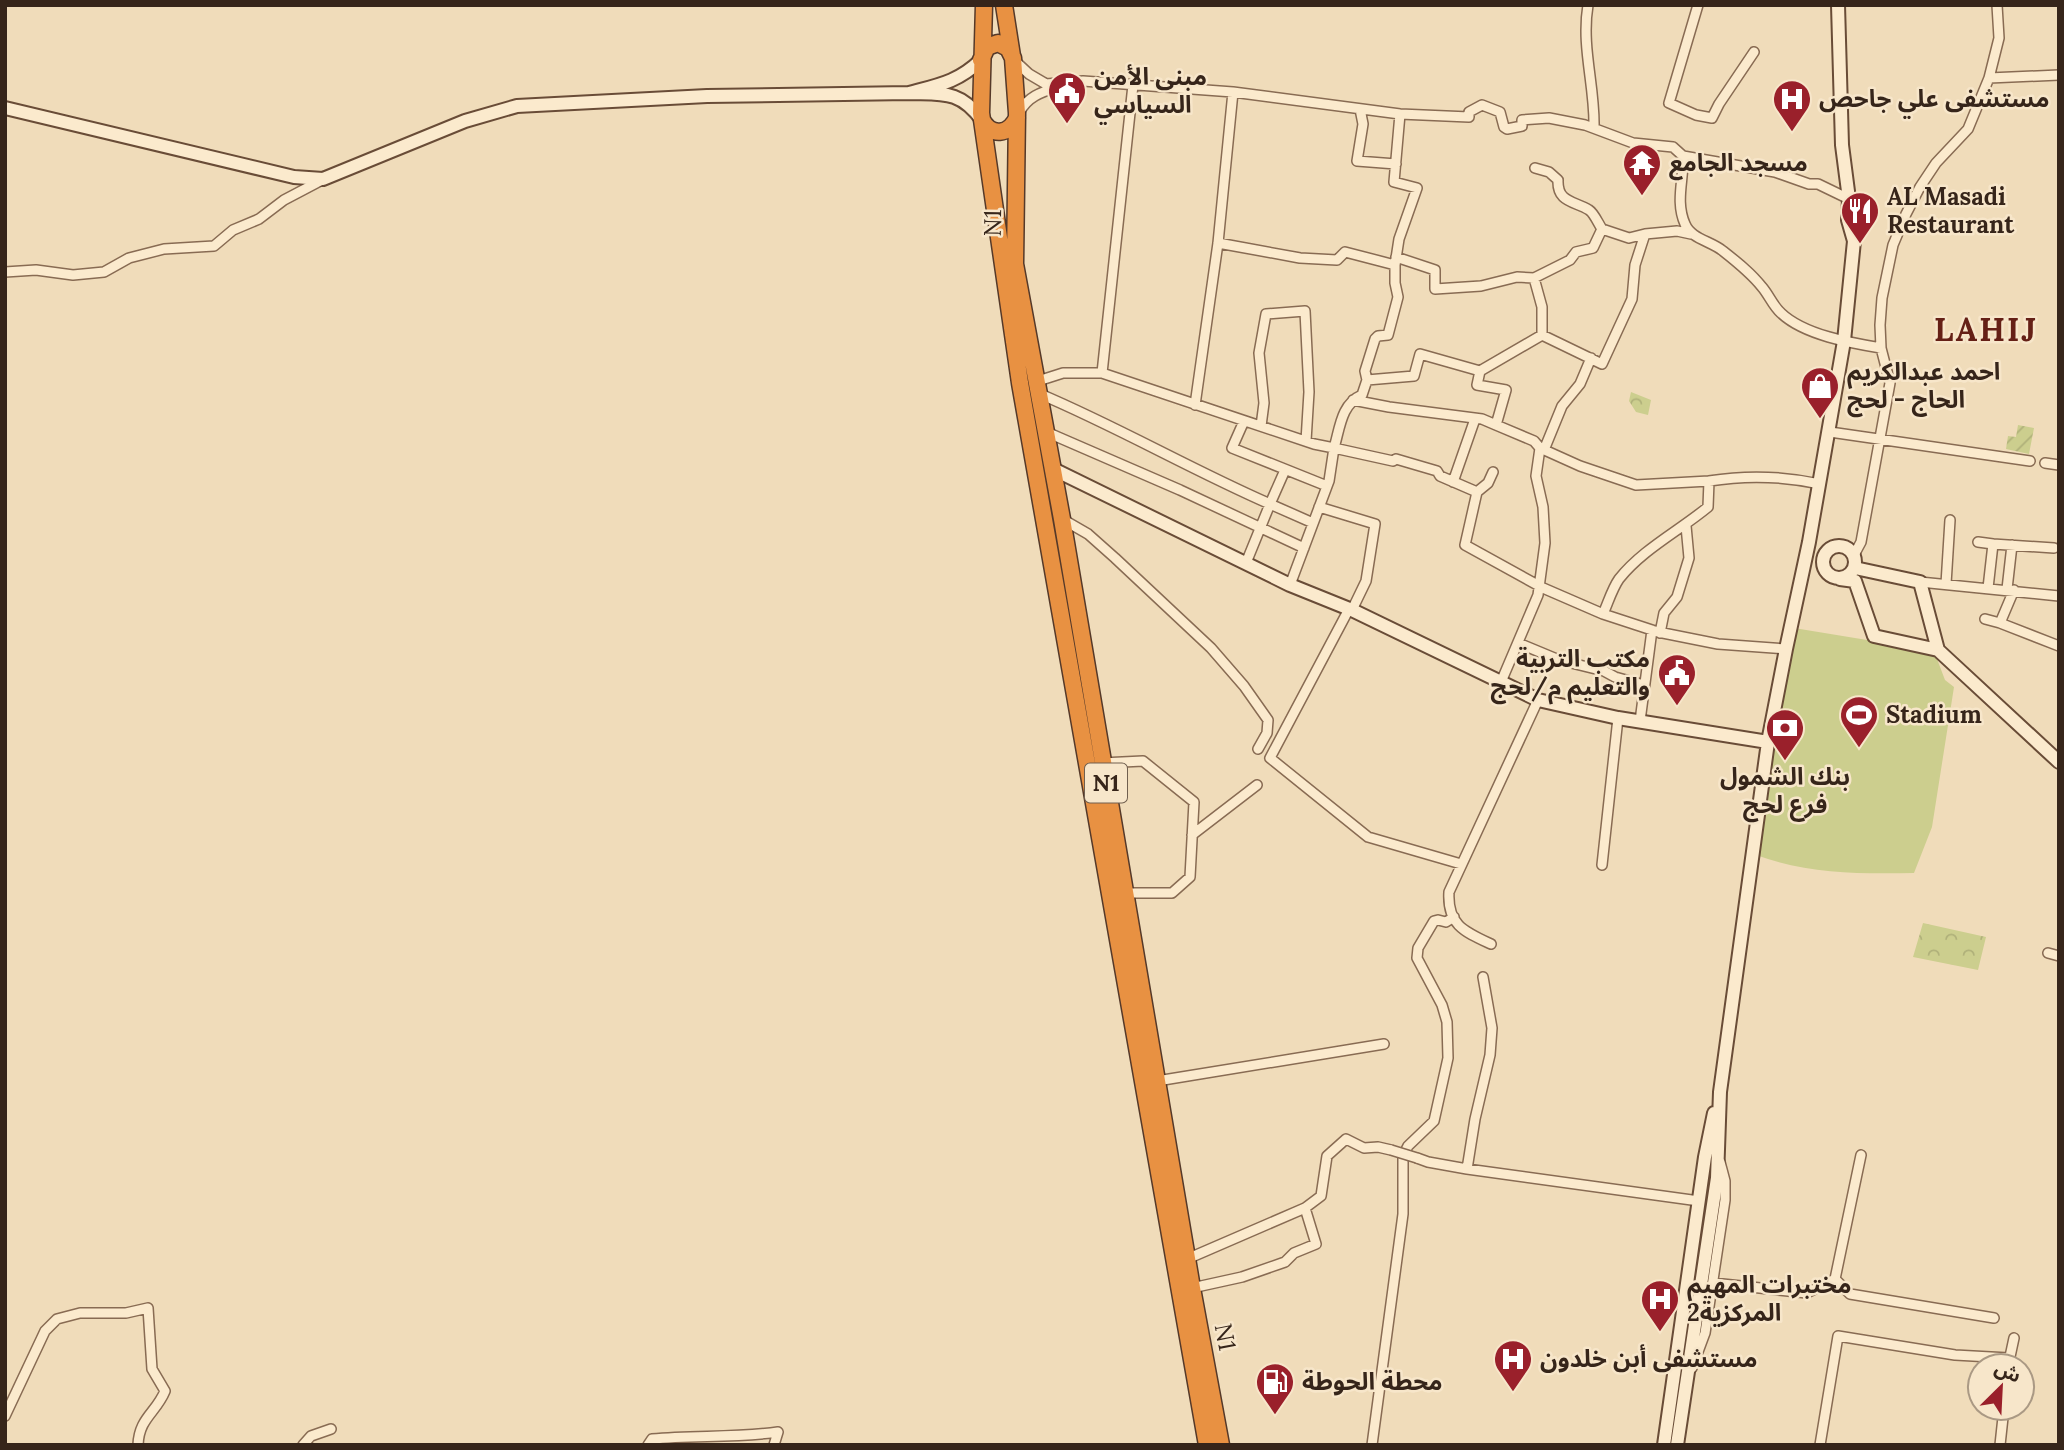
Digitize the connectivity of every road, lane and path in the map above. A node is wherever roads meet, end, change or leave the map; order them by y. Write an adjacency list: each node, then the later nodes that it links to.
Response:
1 (984, 5): 9 (highway, N1)
2 (1004, 5): 8 (highway)
3 (1588, 5): 21 (street)
4 (1698, 5): 7 (street)
5 (1838, 5): 26 (street)
6 (1997, 5): 11 (street)
7 (1754, 52)
8 (1013, 58): 9 (highway); 12 (street); 19 (highway, N1)
9 (981, 60): 15 (street); 20 (highway, N1)
10 (2059, 75): 11 (street)
11 (1989, 78): 36 (street)
12 (1083, 81): 13 (street); 19 (street)
13 (1133, 85): 14 (street); 39 (street)
14 (1233, 92): 17 (street); 30 (street)
15 (909, 93): 20 (street); 25 (street)
16 (5, 108): 25 (street)
17 (1360, 109): 18 (street); 23 (street)
18 (1399, 114): 21 (street); 23 (street)
19 (1017, 118): 20 (highway); 41 (highway, N1 / N1)
20 (982, 120): 143 (highway, N1)
21 (1594, 127): 22 (street)
22 (1683, 156): 26 (street); 29 (street)
23 (1396, 164): 31 (street)
24 (1535, 168): 27 (street)
25 (323, 179): 32 (street)
26 (1849, 199): 35 (street)
27 (1602, 229): 28 (street); 33 (street)
28 (1645, 234): 29 (street); 37 (street)
29 (1691, 234): 35 (street)
30 (1218, 243): 31 (street); 43 (street)
31 (1396, 261): 33 (street); 40 (street)
32 (5, 272)
33 (1534, 278): 34 (street)
34 (1542, 335): 37 (street); 38 (street)
35 (1844, 341): 36 (street); 49 (street)
36 (1881, 348): 50 (street)
37 (1591, 358): 53 (street)
38 (1480, 371): 40 (street); 46 (street)
39 (1102, 373): 41 (street); 43 (street)
40 (1367, 380): 42 (street)
41 (1039, 387): 48 (highway, N1 / N1); 65 (street)
42 (1352, 400): 44 (street); 52 (street)
43 (1195, 405): 45 (street)
44 (1475, 419): 46 (street); 61 (street)
45 (1244, 421): 47 (street); 58 (street)
46 (1496, 425): 53 (street)
47 (1261, 426): 51 (street); 51 (street)
48 (1045, 431): 57 (highway, N1 / N1); 71 (street)
49 (1829, 432): 50 (street); 62 (street)
50 (1879, 439): 54 (street); 79 (street)
51 (1306, 441): 52 (street)
52 (1334, 448): 61 (street); 63 (street)
53 (1542, 449): 60 (street); 86 (street)
54 (2030, 461)
55 (2045, 463): 56 (street)
56 (2059, 465)
57 (1052, 469): 67 (highway, N1 / N1); 80 (street)
58 (1285, 470): 63 (street); 65 (street)
59 (1493, 472): 64 (street)
60 (1709, 481): 62 (street); 70 (street)
61 (1453, 482): 64 (street)
62 (1820, 484): 72 (street)
63 (1327, 486): 66 (street)
64 (1477, 492): 86 (street)
65 (1270, 504): 69 (street); 71 (street)
66 (1320, 507): 69 (street); 90 (street)
67 (1062, 519): 105 (street); 107 (highway, N1 / N1)
68 (1950, 520): 85 (street)
69 (1313, 523): 77 (street)
70 (1686, 526): 91 (street); 94 (street)
71 (1260, 528): 77 (street); 80 (street)
72 (1809, 542): 75 (street); 81 (street)
73 (1978, 542): 74 (street)
74 (1993, 544): 76 (street); 87 (street)
75 (1838, 545): 79 (street); 82 (street)
76 (2012, 545): 78 (street); 88 (street)
77 (1304, 548): 84 (street)
78 (2054, 548)
79 (1855, 561): 82 (street); 83 (street)
80 (1246, 563): 84 (street)
81 (1803, 572): 82 (street); 97 (street)
82 (1837, 578): 98 (street)
83 (1920, 582): 85 (street); 98 (street)
84 (1290, 584): 90 (street)
85 (1946, 584): 87 (street)
86 (1539, 586): 91 (street); 95 (street)
87 (1988, 588): 88 (street)
88 (2011, 590): 89 (street); 93 (street)
89 (2059, 596)
90 (1351, 610): 99 (street); 110 (street)
91 (1603, 614): 94 (street)
92 (1985, 619): 93 (street)
93 (2000, 623): 96 (street)
94 (1656, 632): 97 (street); 100 (street)
95 (1518, 643): 99 (street); 100 (street)
96 (2059, 646)
97 (1786, 649): 104 (street)
98 (1938, 650): 106 (street)
99 (1501, 682): 101 (street)
100 (1644, 685): 103 (street)
101 (1538, 700): 102 (street); 110 (street)
102 (1618, 718): 103 (street); 111 (street)
103 (1640, 721): 104 (street)
104 (1768, 742): 120 (street)
105 (1258, 749)
106 (2059, 762)
107 (1102, 763): 109 (street); 112 (highway, N1 / N1)
108 (1257, 785): 109 (street)
109 (1192, 835): 112 (street)
110 (1461, 864): 113 (street)
111 (1602, 865)
112 (1125, 893): 119 (highway, N1 / N1)
113 (1454, 918): 114 (street); 145 (street)
114 (1491, 944)
115 (2048, 953): 116 (street)
116 (2059, 956)
117 (1483, 976): 123 (street)
118 (1384, 1044): 119 (street)
119 (1157, 1081): 126 (highway, N1 / N1)
120 (1720, 1092): 122 (street); 124 (street)
121 (1861, 1155): 127 (street)
122 (1718, 1156): 128 (street); 134 (street)
123 (1467, 1169): 124 (street); 125 (street, bridge)
124 (1699, 1200): 146 (street)
125 (1305, 1208): 126 (street); 129 (street)
126 (1188, 1259): 129 (highway, N1 / N1)
127 (1835, 1279): 128 (street); 130 (street)
128 (1713, 1283): 134 (street)
129 (1192, 1288): 144 (highway, N1 / N1)
130 (1994, 1318)
131 (2014, 1338): 132 (street)
132 (2010, 1352)
133 (1966, 1356): 148 (street)
134 (1688, 1376): 147 (street)
135 (9, 1397): 136 (street); 139 (street)
136 (5, 1416)
137 (2002, 1422): 149 (street)
138 (331, 1429): 140 (street)
139 (138, 1445)
140 (303, 1445)
141 (648, 1445): 142 (street)
142 (774, 1445)
143 (1207, 1445)
144 (1221, 1445)
145 (1372, 1445)
146 (1664, 1445)
147 (1677, 1445)
148 (1820, 1445)
149 (2000, 1445)

